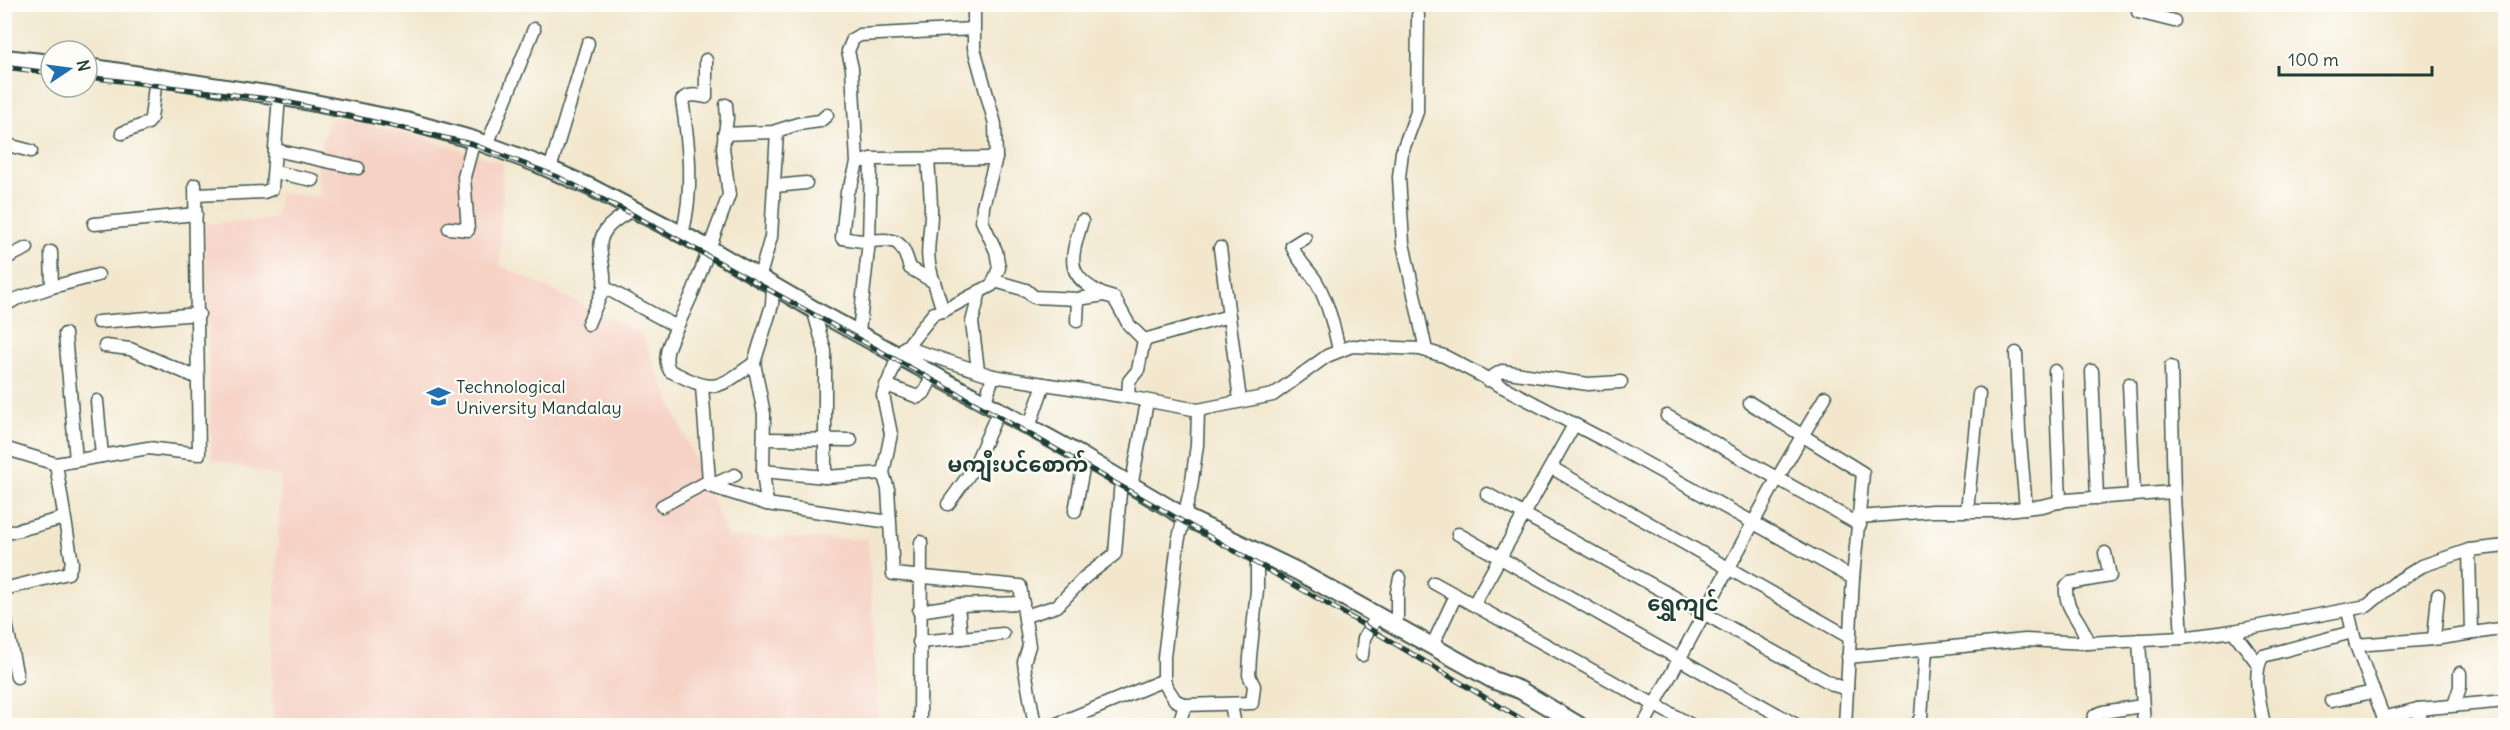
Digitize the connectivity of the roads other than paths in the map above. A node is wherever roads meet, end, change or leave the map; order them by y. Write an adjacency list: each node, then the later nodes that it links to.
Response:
1 (974, 4): 5 (street)
2 (2138, 12): 4 (street)
3 (1418, 15): 69 (street)
4 (2174, 21)
5 (973, 29): 23 (street); 26 (street)
6 (534, 30): 19 (street)
7 (588, 43): 28 (street)
8 (4, 58): 10 (street)
9 (706, 60): 38 (street)
10 (39, 62)
11 (99, 69): 12 (street)
12 (156, 78): 13 (street); 17 (street)
13 (279, 96): 19 (street); 21 (street)
14 (726, 105): 18 (street)
15 (827, 115): 16 (street)
16 (777, 131): 18 (street); 32 (street)
17 (122, 132)
18 (724, 134): 42 (street)
19 (481, 142): 28 (street); 37 (street)
20 (4, 144): 22 (street)
21 (275, 150): 27 (street); 29 (street)
22 (31, 151)
23 (996, 158): 25 (street); 47 (street)
24 (872, 159): 25 (street); 26 (street); 40 (street)
25 (928, 159): 48 (street)
26 (857, 163): 40 (street)
27 (358, 168)
28 (550, 170): 33 (street)
29 (274, 172): 30 (street); 34 (street)
30 (313, 180)
31 (807, 183): 32 (street)
32 (775, 186): 49 (street)
33 (635, 211): 38 (street); 51 (street)
34 (196, 214): 36 (street); 58 (street)
35 (1082, 221): 53 (street)
36 (94, 224)
37 (448, 228)
38 (682, 235): 42 (street)
39 (1305, 238): 68 (street)
40 (869, 241): 48 (street); 64 (street)
41 (27, 248): 45 (street)
42 (708, 248): 49 (street); 63 (street)
43 (1220, 248): 59 (street)
44 (51, 252): 50 (street)
45 (4, 259)
46 (98, 275): 50 (street)
47 (995, 280): 52 (street); 54 (street)
48 (934, 282): 57 (street)
49 (766, 283): 56 (street); 72 (street)
50 (52, 287): 55 (street)
51 (604, 287): 62 (street); 63 (street)
52 (980, 291): 57 (street); 74 (street)
53 (1104, 295): 54 (street); 66 (street)
54 (1078, 299): 60 (street)
55 (4, 306)
56 (813, 309): 64 (street); 100 (street)
57 (944, 311): 70 (street)
58 (199, 314): 61 (street); 79 (street)
59 (1229, 316): 66 (street); 89 (street)
60 (1077, 321)
61 (98, 322)
62 (588, 324)
63 (677, 327): 85 (street)
64 (858, 332): 70 (street)
65 (65, 334): 105 (street)
66 (1144, 340): 87 (street)
67 (105, 346): 79 (street)
68 (1339, 350): 69 (street); 89 (street)
69 (1426, 350): 80 (street)
70 (902, 352): 74 (street); 77 (street); 84 (street)
71 (2016, 353): 123 (street)
72 (754, 363): 85 (street); 99 (street)
73 (2171, 367): 115 (street)
74 (978, 370): 78 (street)
75 (2092, 370): 118 (street)
76 (2055, 371): 119 (street)
77 (933, 375): 84 (street); 93 (street)
78 (993, 376): 82 (street); 93 (street)
79 (198, 378): 103 (street)
80 (1487, 380): 81 (street); 96 (street)
81 (1621, 382)
82 (1044, 384): 87 (street); 97 (street)
83 (2128, 384): 117 (street)
84 (886, 385): 109 (street)
85 (702, 386): 113 (street)
86 (1979, 394): 125 (street)
87 (1128, 397): 91 (street)
88 (1826, 397): 98 (street)
89 (1240, 400): 94 (street)
90 (97, 401): 103 (street)
91 (1147, 402): 94 (street); 114 (street)
92 (1750, 403): 98 (street)
93 (992, 406): 97 (street); 121 (street)
94 (1198, 410): 127 (street)
95 (1667, 416): 112 (street)
96 (1574, 425): 107 (street); 131 (street)
97 (1029, 427): 104 (street)
98 (1801, 436): 112 (street); 129 (street)
99 (765, 439): 100 (street); 108 (street)
100 (825, 440): 101 (street); 111 (street)
101 (851, 440)
102 (4, 448): 106 (street)
103 (102, 456): 105 (street)
104 (1085, 458): 114 (street); 124 (street)
105 (76, 460): 106 (street)
106 (56, 464): 128 (street)
107 (1552, 468): 126 (street); 140 (street)
108 (763, 471): 111 (street); 120 (street)
109 (883, 472): 111 (street); 130 (street)
110 (735, 475): 113 (street)
111 (825, 477)
112 (1777, 479): 129 (street); 131 (street)
113 (709, 483): 120 (street); 122 (street)
114 (1126, 484): 127 (street); 150 (street)
115 (2174, 492): 117 (street); 163 (street)
116 (1487, 494): 126 (street)
117 (2134, 495): 118 (street)
118 (2097, 498): 119 (street)
119 (2060, 502): 123 (street)
120 (767, 504): 130 (street)
121 (948, 504)
122 (662, 506)
123 (2026, 508): 125 (street)
124 (1075, 511)
125 (1967, 511): 129 (street)
126 (1525, 513): 139 (street); 154 (street)
127 (1183, 516): 136 (street); 177 (street)
128 (64, 518): 132 (street); 145 (street)
129 (1860, 521): 143 (street)
130 (889, 522): 141 (street)
131 (1754, 522): 140 (street); 143 (street)
132 (4, 534)
133 (1458, 534): 139 (street)
134 (921, 542): 141 (street)
135 (2505, 546): 137 (street)
136 (1257, 550): 155 (street); 183 (street)
137 (2469, 550): 152 (street); 159 (street)
138 (2105, 553): 167 (street)
139 (1501, 557): 148 (street); 173 (street)
140 (1728, 569): 154 (street); 161 (street)
141 (919, 576): 150 (street); 151 (street)
142 (1400, 578): 155 (street)
143 (1853, 578): 161 (street)
144 (1434, 583): 146 (street)
145 (4, 589)
146 (1456, 595): 148 (street); 169 (street)
147 (2438, 595): 164 (street)
148 (1474, 604): 182 (street)
149 (958, 605): 150 (street); 151 (street); 162 (street)
150 (1024, 609): 190 (street)
151 (919, 611): 166 (street)
152 (2348, 611): 157 (street); 158 (street)
153 (4, 613): 176 (street)
154 (1704, 614): 173 (street); 178 (street)
155 (1384, 620): 169 (street); 171 (street)
156 (2505, 628): 159 (street)
157 (2233, 631): 163 (street); 174 (street)
158 (2352, 632): 168 (street); 174 (street)
159 (2471, 633): 164 (street)
160 (1003, 634): 162 (street)
161 (1849, 637): 172 (street)
162 (961, 638): 166 (street)
163 (2182, 638): 165 (street)
164 (2434, 639): 168 (street)
165 (2139, 640): 167 (street); 186 (street)
166 (920, 642): 189 (street)
167 (2087, 643): 170 (street)
168 (2356, 645): 179 (street)
169 (1432, 646): 194 (street)
170 (1926, 650): 172 (street); 199 (street)
171 (1362, 655)
172 (1848, 657): 178 (street)
173 (1680, 658): 182 (street); 197 (street)
174 (2258, 664): 202 (street)
175 (2460, 673): 185 (street)
176 (17, 677)
177 (1164, 680): 184 (street); 191 (street)
178 (1847, 689): 198 (street)
179 (2373, 692): 180 (street); 188 (street)
180 (2331, 701)
181 (2505, 701): 185 (street)
182 (1655, 703): 195 (street); 196 (street)
183 (1231, 704): 184 (street); 193 (street)
184 (1185, 705): 192 (street)
185 (2454, 705): 187 (street)
186 (2142, 706): 200 (street); 201 (street)
187 (2418, 709): 188 (street); 203 (street)
188 (2384, 722)
189 (920, 726)
190 (1035, 726)
191 (1052, 726)
192 (1178, 726)
193 (1236, 726)
194 (1580, 726)
195 (1643, 726)
196 (1693, 726)
197 (1798, 726)
198 (1845, 726)
199 (1916, 726)
200 (2091, 726)
201 (2144, 726)
202 (2264, 726)
203 (2421, 726)

